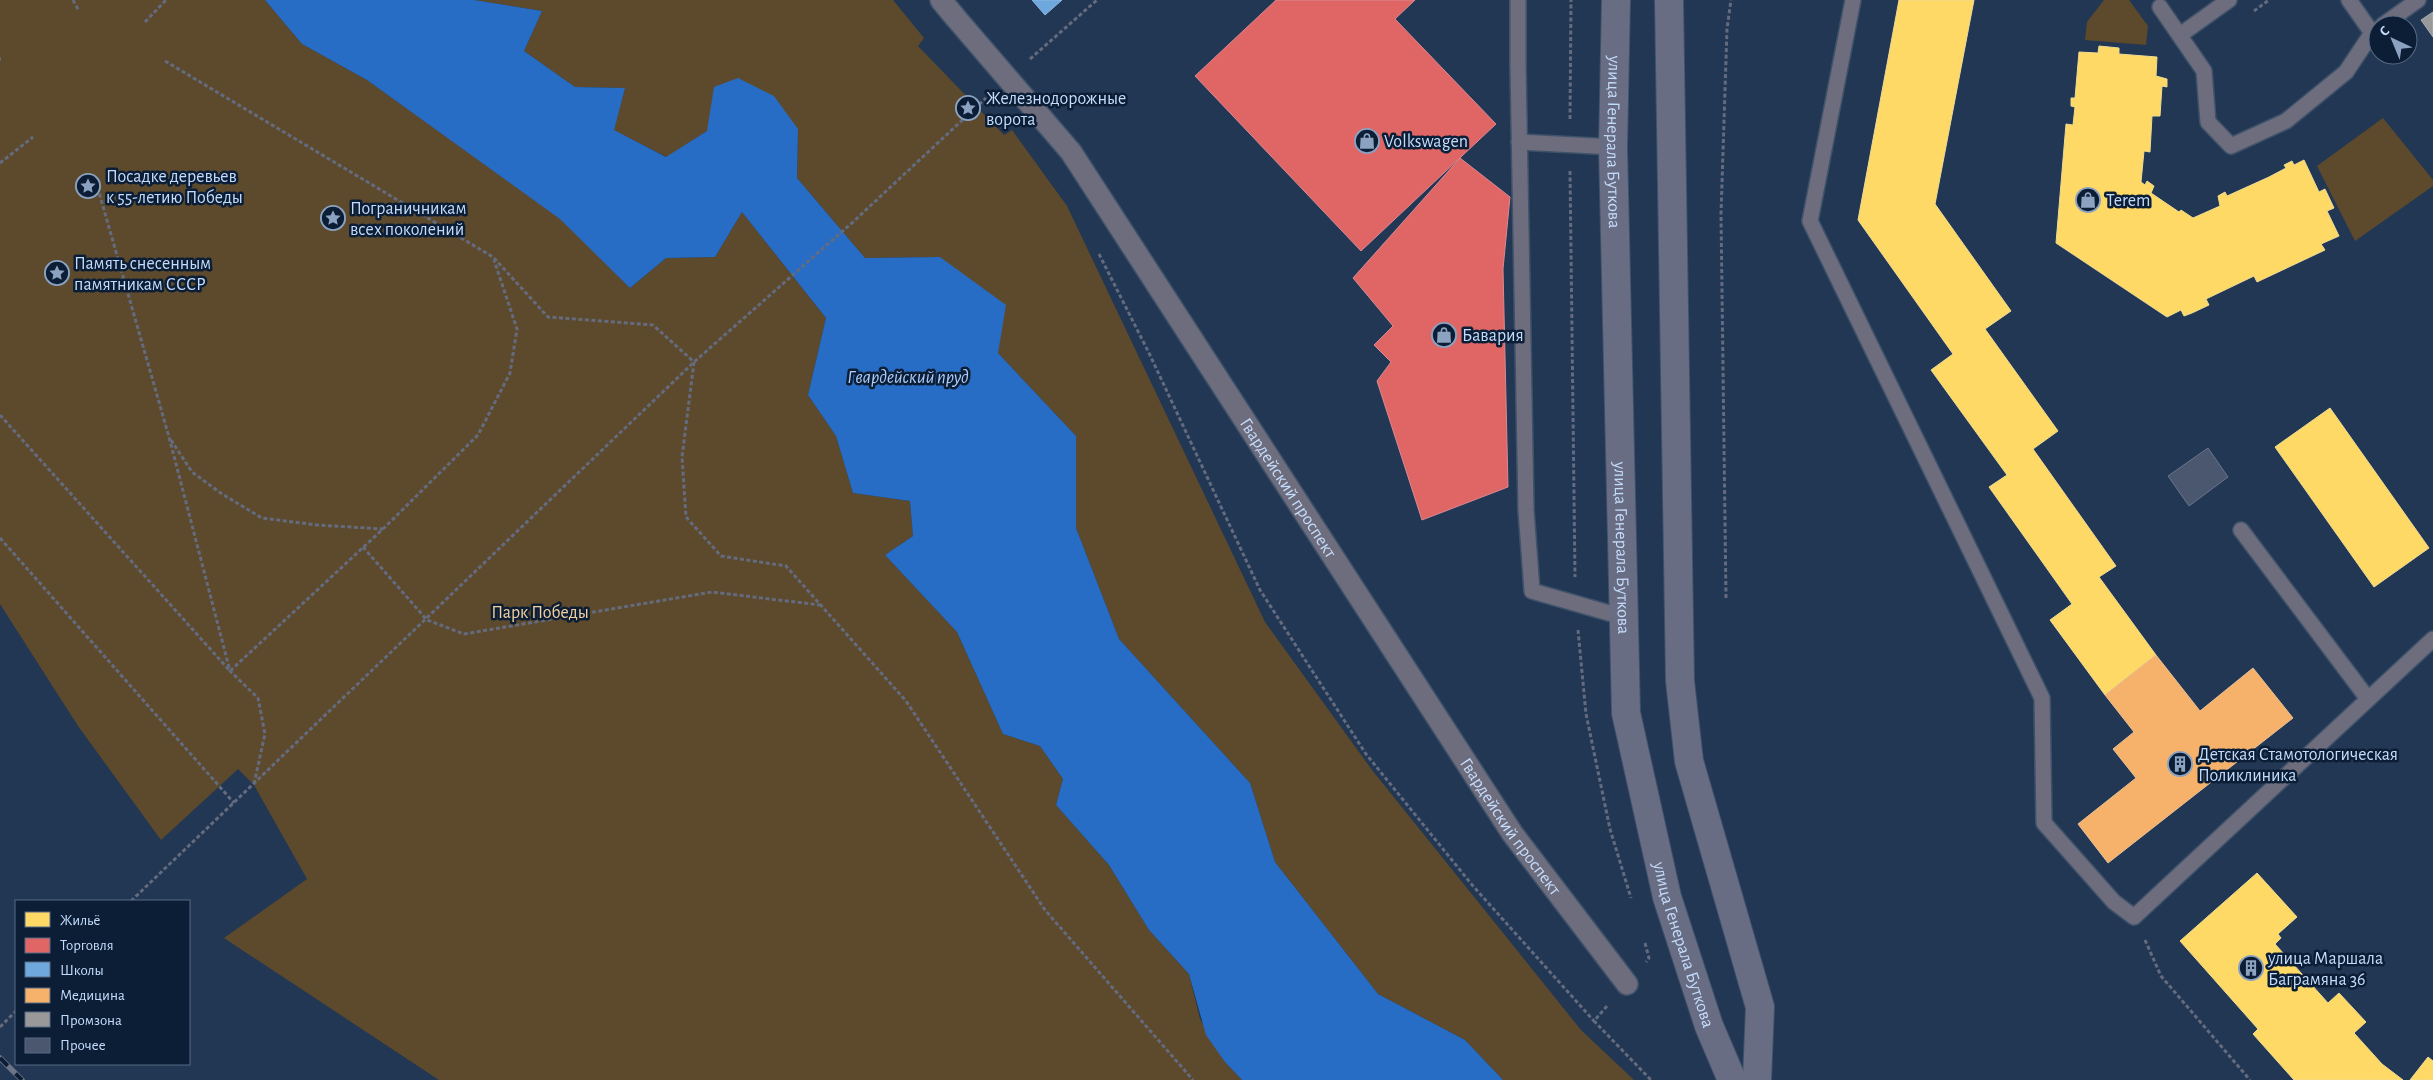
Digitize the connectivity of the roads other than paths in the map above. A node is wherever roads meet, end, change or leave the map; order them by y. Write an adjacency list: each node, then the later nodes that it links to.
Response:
1 (941, 0): 20 (street, Гвардейский проспект, bridge)
2 (1518, 0): 14 (lane)
3 (1616, 0): 15 (main road, улица Генерала Буткова)
4 (1669, 0): 22 (main road)
5 (1853, 0): 19 (lane)
6 (2229, 0): 12 (lane)
7 (2349, 0): 11 (lane)
8 (2418, 0): 10 (lane)
9 (2160, 8): 12 (lane)
10 (2397, 15)
11 (2368, 19)
12 (2180, 36): 13 (lane)
13 (2368, 42)
14 (1519, 142): 15 (lane); 17 (lane)
15 (1613, 147): 17 (main road, улица Генерала Буткова)
16 (2241, 530): 19 (lane)
17 (1623, 617): 21 (main road, улица Генерала Буткова)
18 (2433, 639): 19 (lane)
19 (2368, 699)
20 (1627, 984)
21 (1732, 1080)
22 (1757, 1080)

